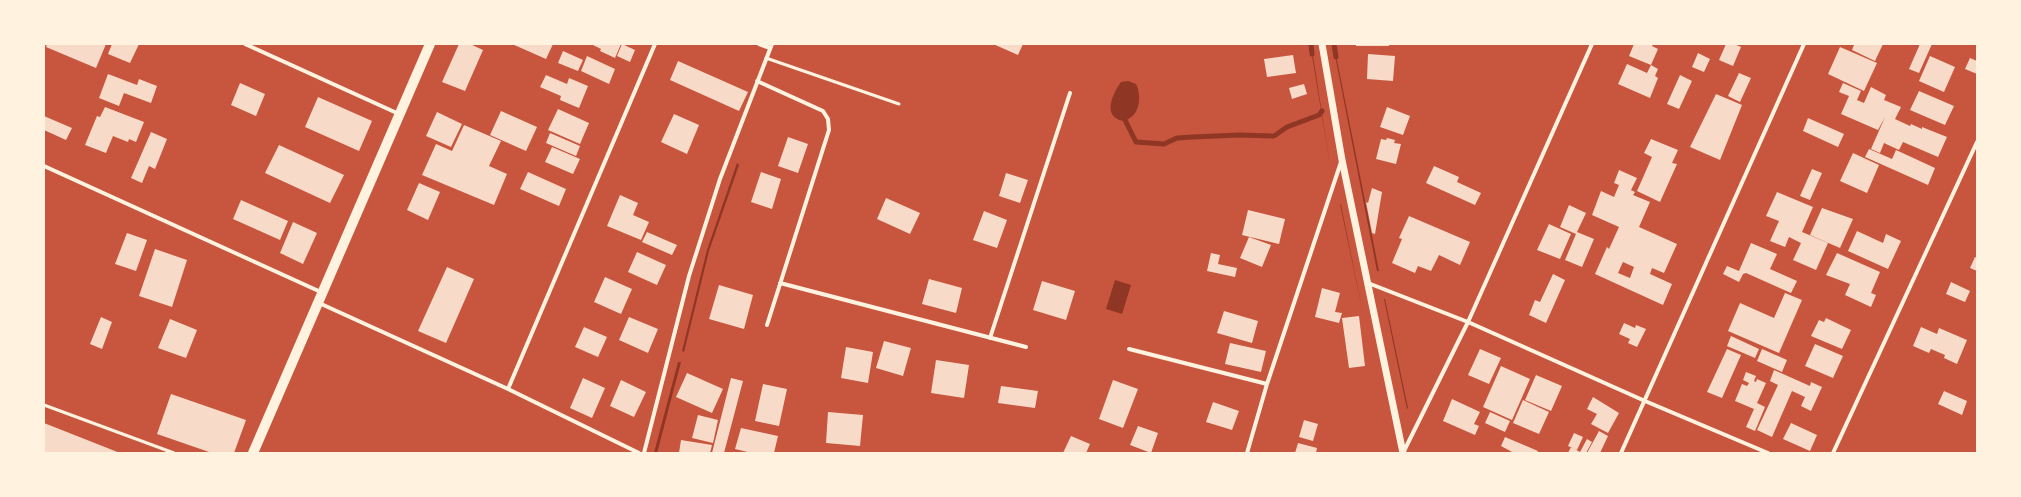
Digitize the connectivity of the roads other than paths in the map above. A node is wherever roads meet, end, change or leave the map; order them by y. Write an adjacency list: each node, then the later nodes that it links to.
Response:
1 (245, 44): 13 (street)
2 (430, 44): 13 (main road)
3 (656, 44): 27 (street)
4 (759, 44): 8 (street)
5 (1322, 44): 15 (street)
6 (1592, 44): 21 (street)
7 (1804, 44): 28 (street)
8 (771, 46): 9 (street)
9 (766, 58): 10 (street); 12 (lane)
10 (758, 81): 17 (street); 33 (street)
11 (1070, 93): 23 (street)
12 (899, 104)
13 (400, 114): 19 (main road)
14 (1977, 142): 38 (street)
15 (1342, 160): 18 (street); 26 (street)
16 (44, 166): 19 (street)
17 (780, 283): 22 (street); 23 (street)
18 (1368, 283): 21 (street); 35 (street)
19 (323, 293): 20 (main road)
20 (319, 303): 27 (street); 31 (main road)
21 (1468, 322): 28 (street); 35 (street)
22 (767, 325)
23 (990, 338): 24 (street)
24 (1026, 347)
25 (1129, 349): 26 (street)
26 (1267, 384): 34 (street)
27 (508, 389): 32 (street)
28 (1645, 401): 36 (street); 37 (street)
29 (44, 405): 30 (lane)
30 (174, 453)
31 (253, 453)
32 (639, 453)
33 (644, 453)
34 (1247, 453)
35 (1403, 453)
36 (1622, 453)
37 (1768, 453)
38 (1833, 453)

